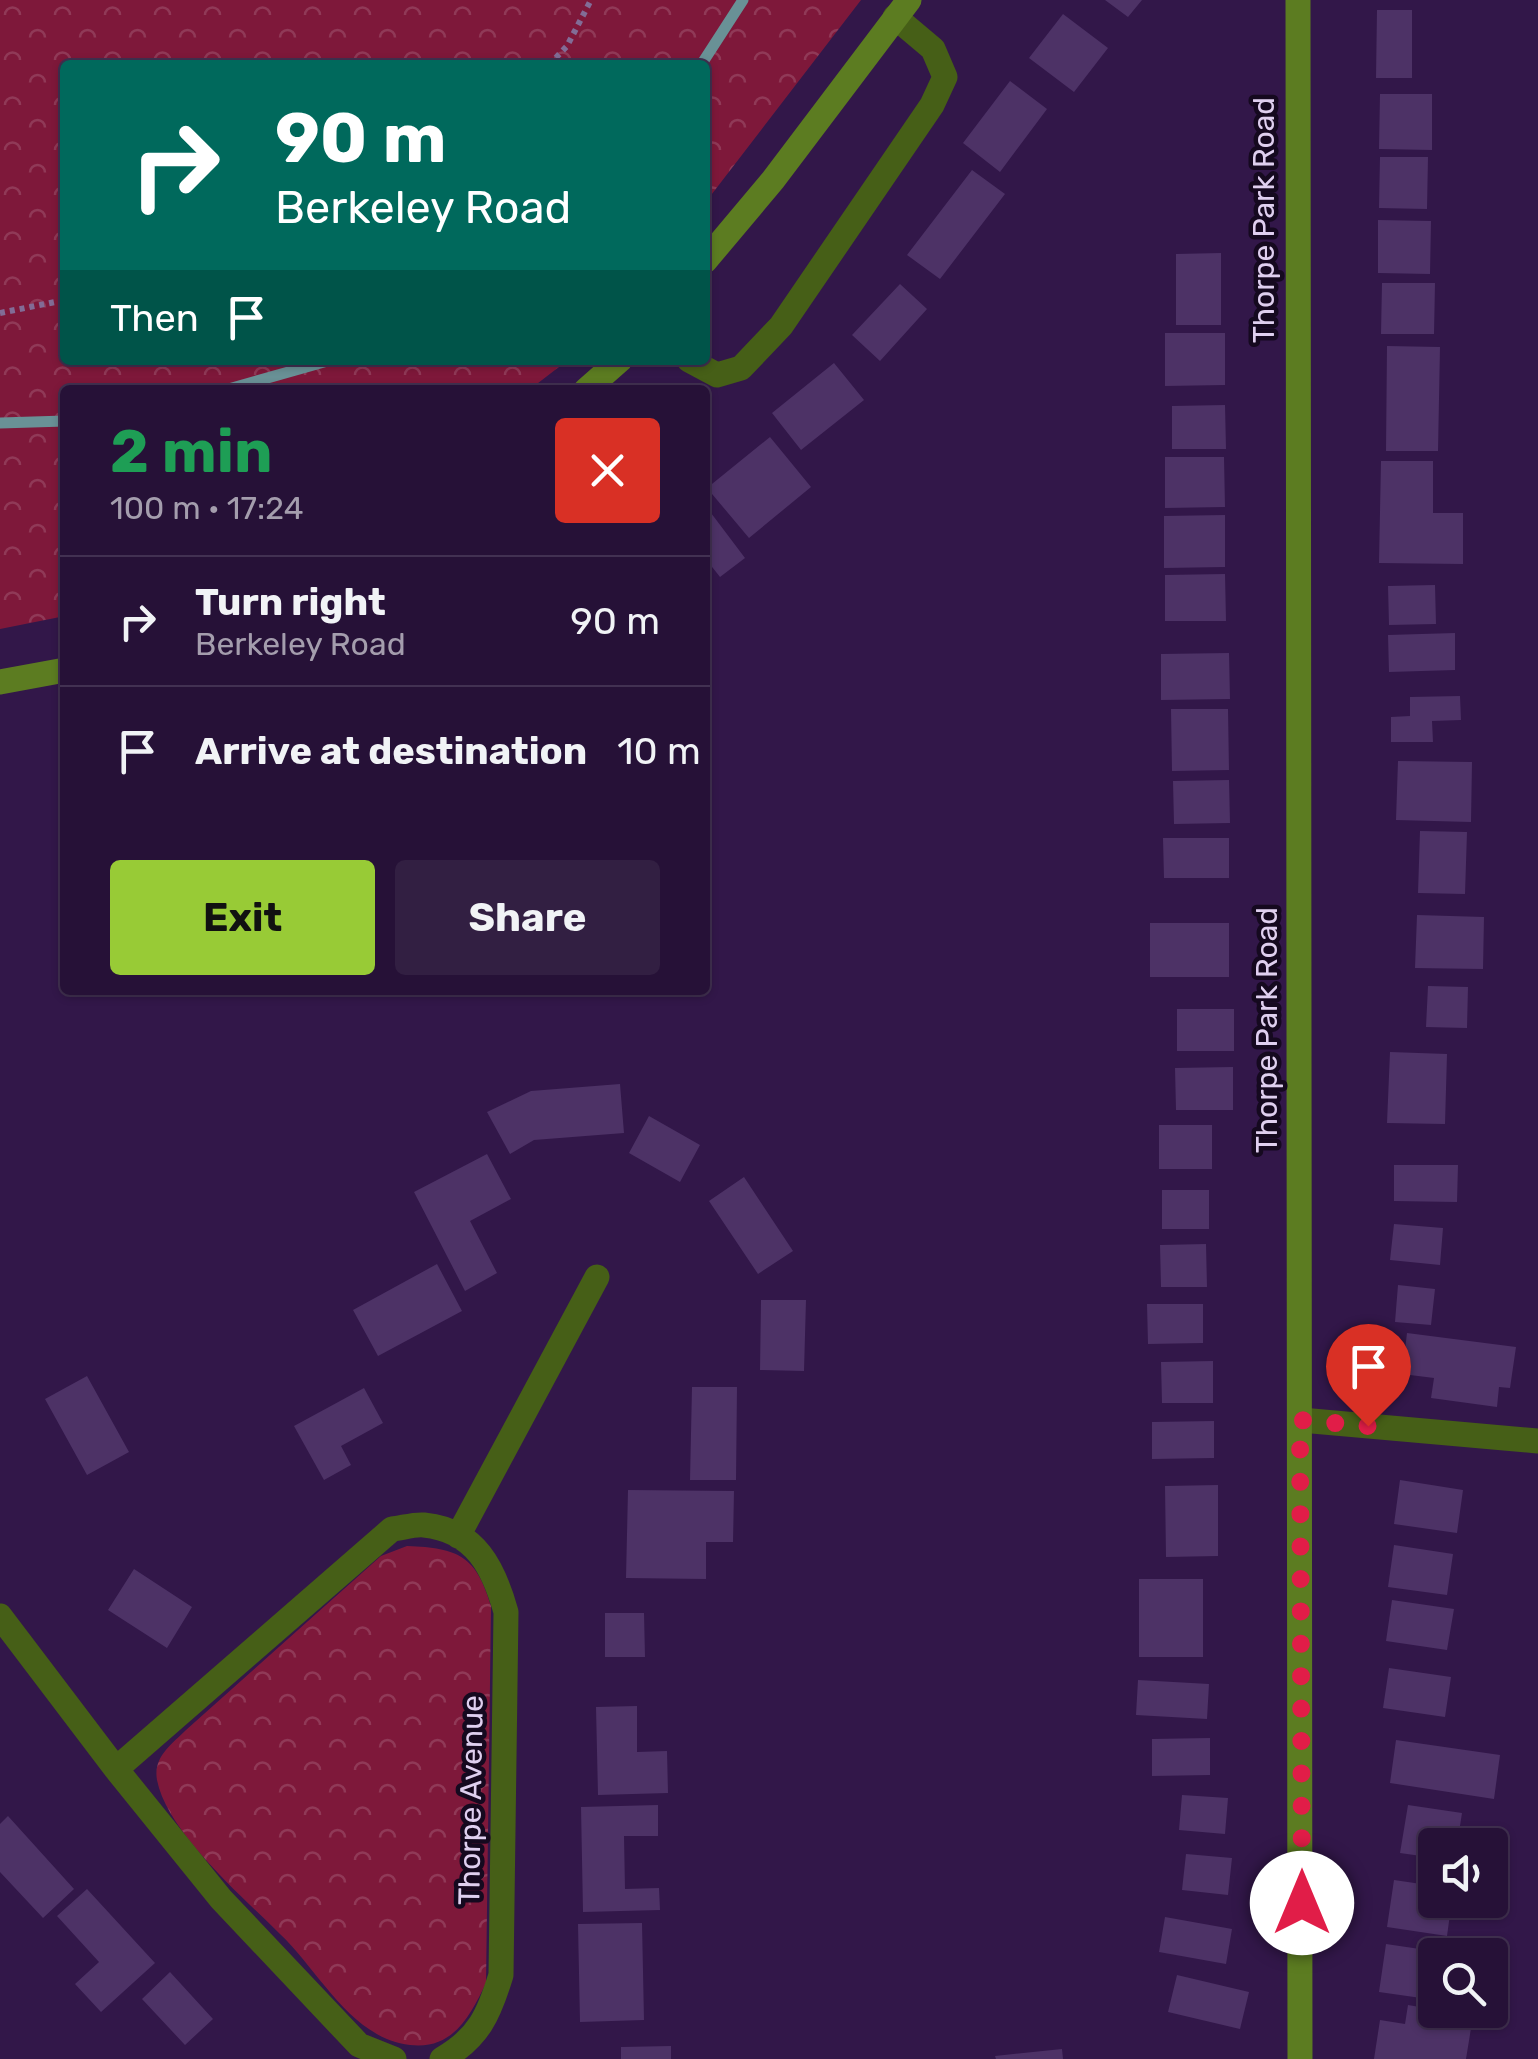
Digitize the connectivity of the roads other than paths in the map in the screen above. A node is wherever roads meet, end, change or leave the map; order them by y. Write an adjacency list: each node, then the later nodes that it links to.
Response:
1 (1298, 0): 10 (street, Thorpe Park Road)
2 (902, 9): 3 (street); 5 (street)
3 (710, 256)
4 (614, 365): 6 (street)
5 (698, 365)
6 (592, 385)
7 (60, 671): 8 (street)
8 (0, 682)
9 (597, 1278): 12 (street)
10 (1300, 1420): 11 (street); 17 (street, Thorpe Park Road)
11 (1538, 1441)
12 (458, 1536): 14 (street); 16 (street, Thorpe Avenue)
13 (0, 1616): 14 (street)
14 (116, 1768): 15 (street)
15 (394, 2059)
16 (442, 2059)
17 (1300, 2059)

